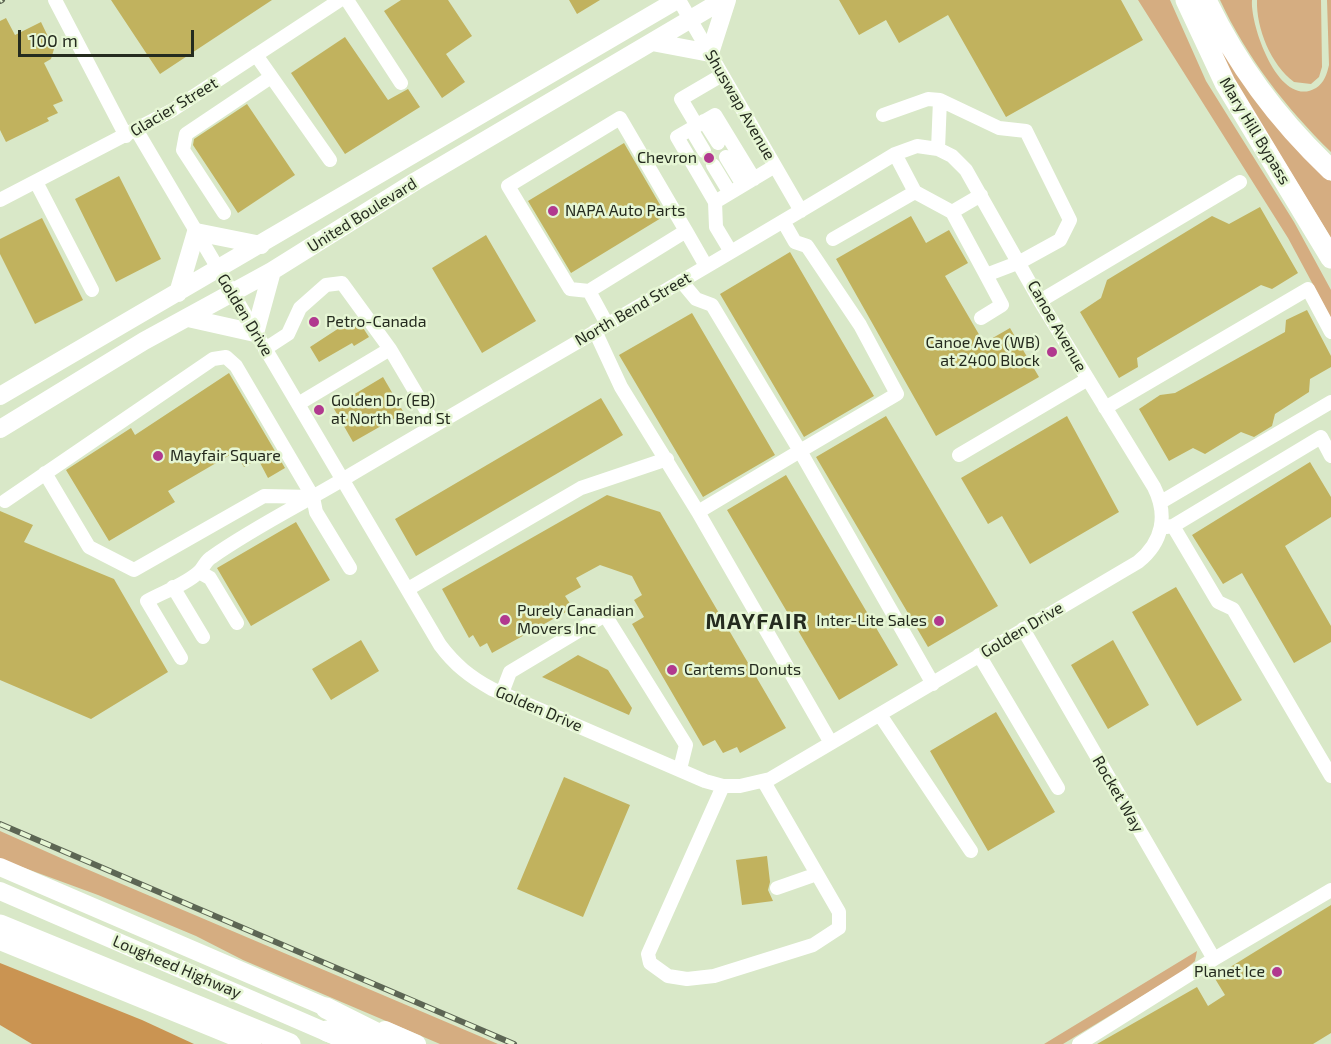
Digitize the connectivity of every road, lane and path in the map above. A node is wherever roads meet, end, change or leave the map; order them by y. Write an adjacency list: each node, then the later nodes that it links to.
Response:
1 (55, 0): 20 (street, Golden Drive)
2 (340, 0): 13 (street, Glacier Street)
3 (346, 0): 16 (street)
4 (650, 0): 10 (main road)
5 (678, 0): 9 (street, Shuswap Avenue); 10 (main road, United Boulevard)
6 (725, 0): 9 (main road, United Boulevard); 12 (main road)
7 (1186, 0): 47 (highway, Mary Hill Bypass)
8 (1206, 0): 29 (highway, Mary Hill Bypass)
9 (690, 19): 11 (main road, United Boulevard); 12 (street, Shuswap Avenue)
10 (642, 22): 45 (main road, United Boulevard)
11 (652, 42): 12 (main road); 51 (main road, United Boulevard)
12 (710, 53): 14 (street, Shuswap Avenue)
13 (256, 55): 15 (street); 20 (street, Glacier Street)
14 (722, 75): 19 (street); 28 (street, Shuswap Avenue)
15 (271, 77): 26 (street); 40 (street)
16 (401, 83)
17 (940, 100): 18 (street); 22 (street); 48 (street)
18 (883, 115)
19 (698, 125): 21 (street); 23 (street); 31 (street); 37 (street)
20 (131, 133): 30 (street, Glacier Street); 42 (street, Golden Drive)
21 (718, 143)
22 (932, 148): 24 (street, North Bend Street); 35 (street, Canoe Avenue)
23 (704, 151)
24 (895, 154): 33 (street); 38 (street, North Bend Street)
25 (726, 157): 31 (street)
26 (330, 160)
27 (713, 165): 34 (street)
28 (775, 166): 31 (street); 38 (street, Shuswap Avenue)
29 (1331, 170)
30 (36, 182): 36 (street, Glacier Street); 54 (street)
31 (748, 182): 34 (street)
32 (1240, 182): 58 (street)
33 (915, 192): 39 (street); 44 (street)
34 (730, 193): 37 (street)
35 (981, 195): 39 (street); 48 (street, Canoe Avenue)
36 (0, 200)
37 (715, 202): 46 (street)
38 (801, 211): 41 (street, North Bend Street)
39 (952, 212): 52 (street)
40 (224, 213)
41 (783, 221): 46 (street, North Bend Street); 73 (street)
42 (196, 231): 45 (main road); 50 (street, Golden Drive); 56 (main road)
43 (686, 231): 49 (street); 55 (street); 55 (street)
44 (833, 239)
45 (261, 245): 50 (main road, United Boulevard)
46 (731, 252): 49 (street, North Bend Street)
47 (1331, 258)
48 (1020, 262): 52 (street); 58 (street, Canoe Avenue)
49 (706, 266): 53 (street, North Bend Street)
50 (219, 270): 56 (main road, United Boulevard); 57 (street, Golden Drive)
51 (272, 271): 57 (main road, United Boulevard); 63 (main road)
52 (986, 275): 60 (street)
53 (681, 281): 61 (street, North Bend Street); 73 (street)
54 (92, 290)
55 (589, 291): 61 (street)
56 (178, 293): 67 (main road, United Boulevard)
57 (232, 293): 59 (main road, United Boulevard); 63 (street, Golden Drive)
58 (1040, 301): 66 (street, Canoe Avenue)
59 (188, 318): 63 (main road); 72 (main road, United Boulevard)
60 (981, 318)
61 (601, 327): 71 (street, North Bend Street); 76 (street)
62 (1331, 332): 70 (street)
63 (255, 333): 64 (street, Golden Drive)
64 (265, 349): 65 (street); 69 (street, Golden Drive)
65 (390, 349): 69 (street); 71 (street)
66 (1088, 379): 70 (street, Canoe Avenue); 74 (street)
67 (0, 396)
68 (1331, 402): 81 (street)
69 (298, 404): 78 (street, Golden Drive)
70 (1105, 408): 81 (street, Canoe Avenue)
71 (435, 425): 78 (street, North Bend Street)
72 (0, 429)
73 (800, 451): 82 (street); 93 (street)
74 (959, 455)
75 (1331, 456): 83 (street)
76 (667, 459): 82 (street); 87 (street)
77 (45, 473): 79 (street); 79 (street); 80 (street)
78 (343, 480): 79 (street, North Bend Street); 87 (street, Golden Drive)
79 (313, 497): 84 (street); 85 (street, North Bend Street)
80 (5, 501)
81 (1161, 502): 83 (street)
82 (698, 512): 96 (street)
83 (1167, 526): 89 (street, Golden Drive); 98 (street)
84 (350, 568)
85 (199, 572): 86 (street, North Bend Street); 88 (street)
86 (173, 586): 90 (street); 92 (street, North Bend Street)
87 (408, 589): 94 (street, Golden Drive)
88 (237, 623)
89 (1023, 629): 91 (street, Golden Drive); 110 (street, Rocket Way)
90 (203, 637)
91 (979, 655): 93 (street, Golden Drive); 101 (street)
92 (181, 658)
93 (933, 684): 95 (street, Golden Drive)
94 (502, 693): 97 (street, Golden Drive); 97 (street)
95 (880, 715): 96 (street, Golden Drive); 102 (street)
96 (831, 743): 99 (street, Golden Drive)
97 (680, 769): 100 (street, Golden Drive)
98 (1331, 776)
99 (764, 782): 100 (street, Golden Drive); 104 (street)
100 (723, 786): 104 (street)
101 (1058, 788)
102 (971, 851)
103 (0, 867): 111 (main road)
104 (818, 874): 105 (street)
105 (777, 888)
106 (1331, 890): 110 (street)
107 (0, 891): 112 (main road, Lougheed Highway)
108 (0, 925): 114 (highway)
109 (0, 941): 113 (main road)
110 (1214, 959): 119 (street)
111 (326, 1008): 117 (highway); 118 (main road)
112 (327, 1031): 115 (main road, Lougheed Highway); 116 (highway)
113 (252, 1044)
114 (290, 1044)
115 (352, 1044)
116 (365, 1044)
117 (398, 1044)
118 (417, 1044)
119 (1079, 1044)

